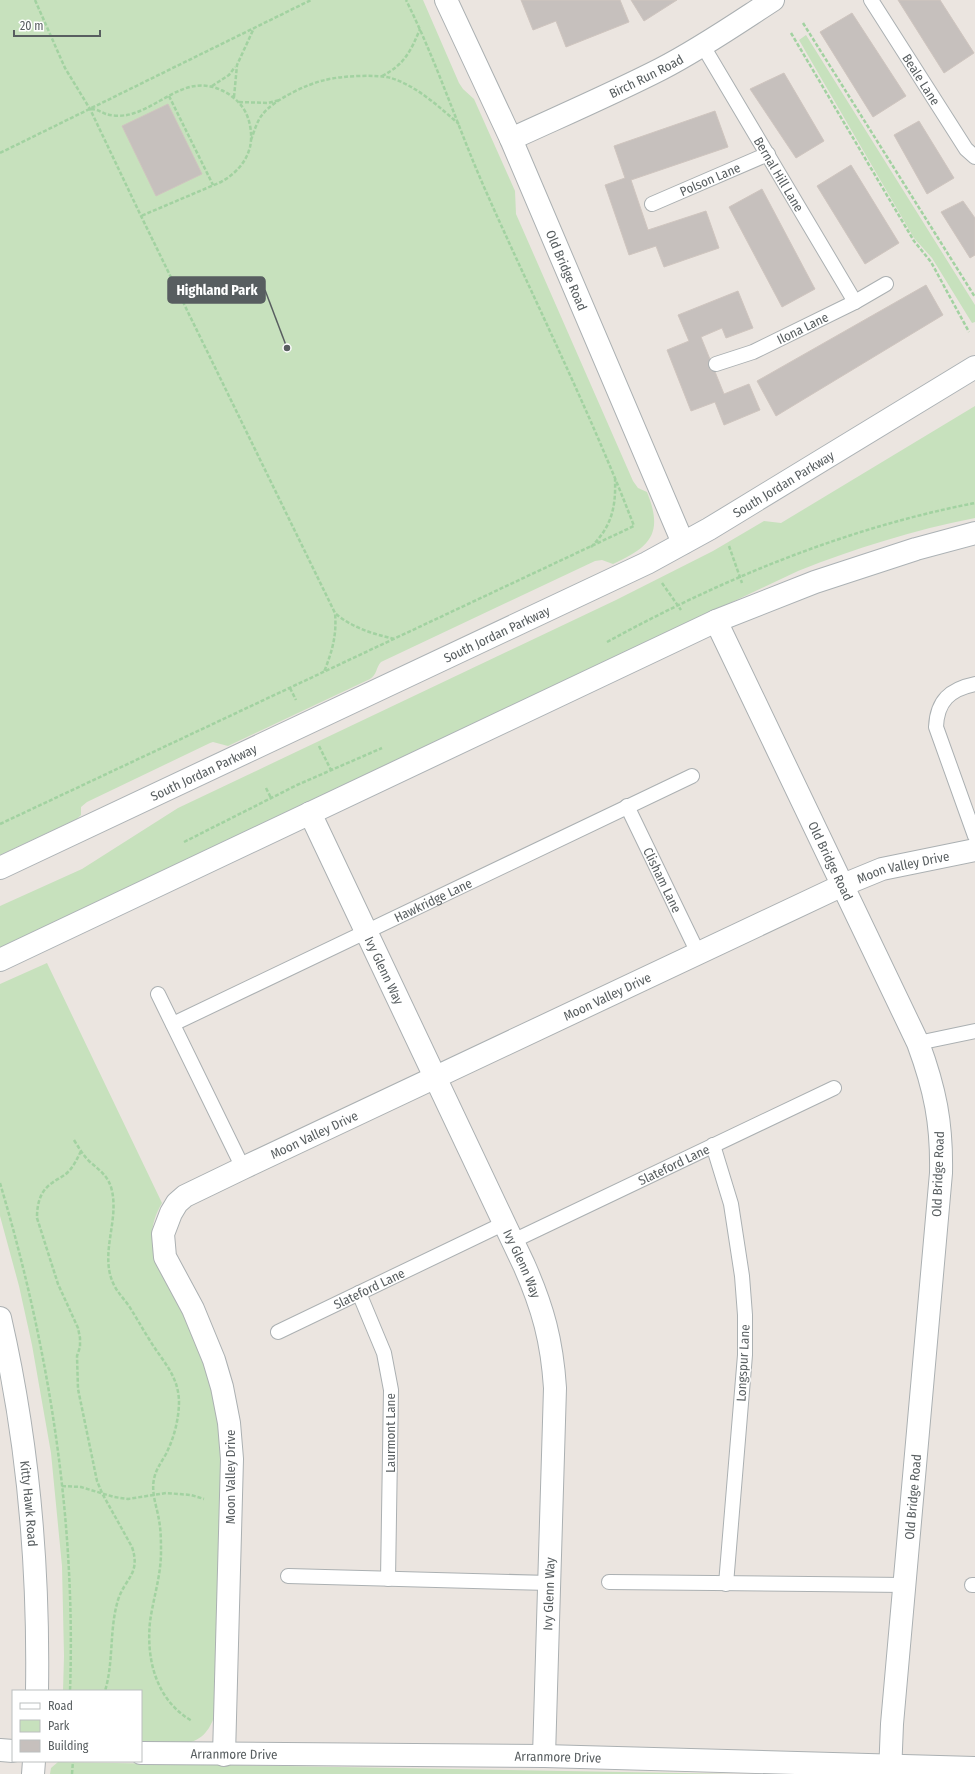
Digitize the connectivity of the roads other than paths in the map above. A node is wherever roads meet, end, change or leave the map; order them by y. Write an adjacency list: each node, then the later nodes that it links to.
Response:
1 (446, 0): 5 (street, Old Bridge Road)
2 (773, 0): 4 (street, Birch Run Road)
3 (871, 0): 7 (lane, Beale Lane)
4 (702, 46): 5 (street, Birch Run Road); 6 (lane, Bernal Hill Lane)
5 (511, 139): 14 (street, Old Bridge Road)
6 (768, 154): 8 (lane, Polson Lane); 10 (lane, Bernal Hill Lane)
7 (975, 157)
8 (652, 204)
9 (886, 284): 10 (lane, Ilona Lane)
10 (855, 302): 11 (lane, Ilona Lane)
11 (716, 364)
12 (975, 367): 14 (street, South Jordan Parkway)
13 (975, 533): 15 (street)
14 (683, 543): 22 (street, South Jordan Parkway)
15 (716, 621): 19 (street); 23 (street, Old Bridge Road)
16 (975, 684): 20 (lane)
17 (692, 776): 18 (lane, Hawkridge Lane)
18 (627, 806): 24 (lane, Hawkridge Lane); 25 (lane, Clisham Lane)
19 (310, 813): 24 (street, Ivy Glenn Way); 26 (street)
20 (975, 836)
21 (975, 850): 23 (street, Moon Valley Drive)
22 (0, 868)
23 (843, 885): 25 (street, Moon Valley Drive); 30 (street, Old Bridge Road)
24 (366, 932): 28 (lane, Hawkridge Lane); 31 (street, Ivy Glenn Way)
25 (698, 953): 31 (street, Moon Valley Drive)
26 (0, 960)
27 (158, 994): 28 (lane)
28 (173, 1024): 34 (lane)
29 (975, 1031): 30 (lane)
30 (918, 1043): 44 (street, Old Bridge Road)
31 (435, 1078): 34 (street, Moon Valley Drive); 35 (street, Ivy Glenn Way)
32 (834, 1088): 33 (lane, Slateford Lane)
33 (713, 1145): 35 (lane, Slateford Lane); 43 (lane, Longspur Lane)
34 (243, 1168): 49 (street, Moon Valley Drive)
35 (509, 1232): 36 (lane, Slateford Lane); 42 (street, Ivy Glenn Way)
36 (359, 1293): 38 (lane, Slateford Lane); 40 (lane, Laurmont Lane)
37 (0, 1318): 45 (street, Kitty Hawk Road)
38 (278, 1332)
39 (288, 1576): 40 (lane)
40 (388, 1579): 42 (lane)
41 (609, 1582): 43 (lane)
42 (550, 1583): 50 (street, Ivy Glenn Way)
43 (726, 1584): 44 (lane)
44 (905, 1585): 53 (street, Old Bridge Road)
45 (37, 1690)
46 (0, 1750): 47 (street)
47 (12, 1751)
48 (142, 1753): 49 (street, Arranmore Drive)
49 (224, 1755): 50 (street, Arranmore Drive)
50 (544, 1756): 53 (street, Arranmore Drive)
51 (34, 1762): 54 (street)
52 (975, 1768): 53 (street, Arranmore Drive)
53 (890, 1770)
54 (33, 1774)

